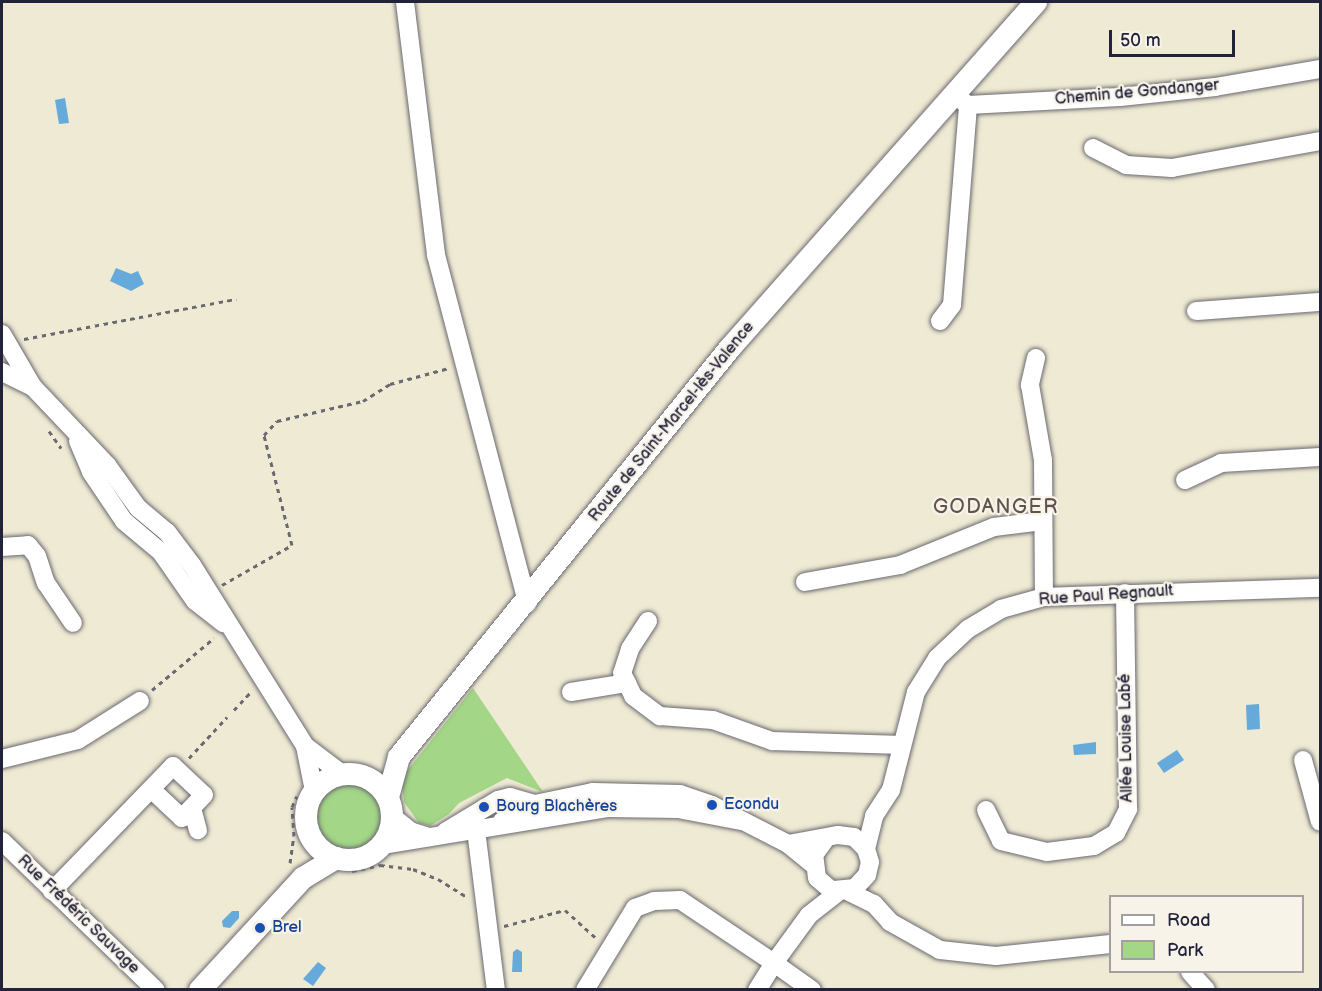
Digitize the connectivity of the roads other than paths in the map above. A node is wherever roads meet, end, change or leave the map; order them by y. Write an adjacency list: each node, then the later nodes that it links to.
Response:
1 (405, 2): 23 (street)
2 (1036, 2): 4 (main road, Route de Saint-Marcel-lès-Valence)
3 (1320, 69): 4 (street, Chemin de Gondanger)
4 (962, 100): 9 (street); 23 (main road, Route de Saint-Marcel-lès-Valence)
5 (1320, 141): 6 (street)
6 (1093, 148)
7 (1320, 302): 8 (street)
8 (1196, 311)
9 (940, 321)
10 (2, 334): 11 (street)
11 (8, 358): 14 (street)
12 (1036, 358): 17 (street)
13 (2, 372): 14 (street)
14 (33, 387): 30 (street)
15 (1320, 457): 16 (street)
16 (1185, 480)
17 (1043, 521): 19 (street); 22 (street)
18 (2, 547): 25 (street)
19 (806, 582)
20 (1320, 588): 21 (street, Rue Paul Regnault)
21 (1125, 593): 22 (street, Rue Paul Regnault); 40 (street, Allée Louise Labé)
22 (1044, 597): 29 (street, Rue Paul Regnault)
23 (527, 603): 31 (main road, Route de Saint-Marcel-lès-Valence)
24 (648, 621): 26 (street)
25 (73, 623)
26 (627, 683): 27 (street); 29 (street)
27 (571, 692)
28 (140, 701): 32 (street)
29 (902, 745): 41 (street, Rue Paul Regnault)
30 (305, 746): 34 (street); 36 (street)
31 (399, 758): 34 (main road, Route de Saint-Marcel-lès-Valence); 38 (main road, Route de Saint-Marcel-lès-Valence)
32 (2, 759)
33 (1303, 760): 44 (street)
34 (351, 774): 36 (main road); 38 (main road)
35 (152, 790): 39 (street); 39 (street); 59 (street)
36 (314, 790): 49 (main road)
37 (535, 804): 42 (street); 43 (street); 48 (street)
38 (390, 807): 48 (street); 53 (main road)
39 (192, 808): 45 (street)
40 (986, 810)
41 (874, 816): 47 (street, Rue Paul Regnault); 54 (street, Rue Paul Regnault)
42 (741, 820): 43 (street); 52 (street)
43 (500, 822): 46 (street)
44 (1320, 822)
45 (198, 830)
46 (476, 830): 48 (street); 68 (street)
47 (845, 835): 50 (street); 54 (street)
48 (433, 839): 53 (street)
49 (312, 840): 55 (main road); 58 (main road)
50 (825, 840): 52 (street); 56 (street)
51 (2, 841): 59 (street, Rue Frédéric Sauvage)
52 (788, 844): 56 (street)
53 (382, 845): 55 (main road)
54 (866, 849): 57 (street)
55 (336, 858): 58 (main road)
56 (815, 871): 60 (street); 62 (street)
57 (867, 875): 60 (street); 61 (street)
58 (303, 878): 67 (main road)
59 (52, 891): 66 (street, Rue Frédéric Sauvage)
60 (844, 891): 61 (street); 62 (street)
61 (874, 904): 63 (street)
62 (809, 915): 64 (street)
63 (1109, 944)
64 (774, 963): 69 (street); 70 (street); 71 (street)
65 (1191, 973): 72 (street)
66 (156, 990)
67 (200, 990)
68 (496, 990)
69 (585, 990)
70 (758, 990)
71 (812, 990)
72 (1206, 990)

